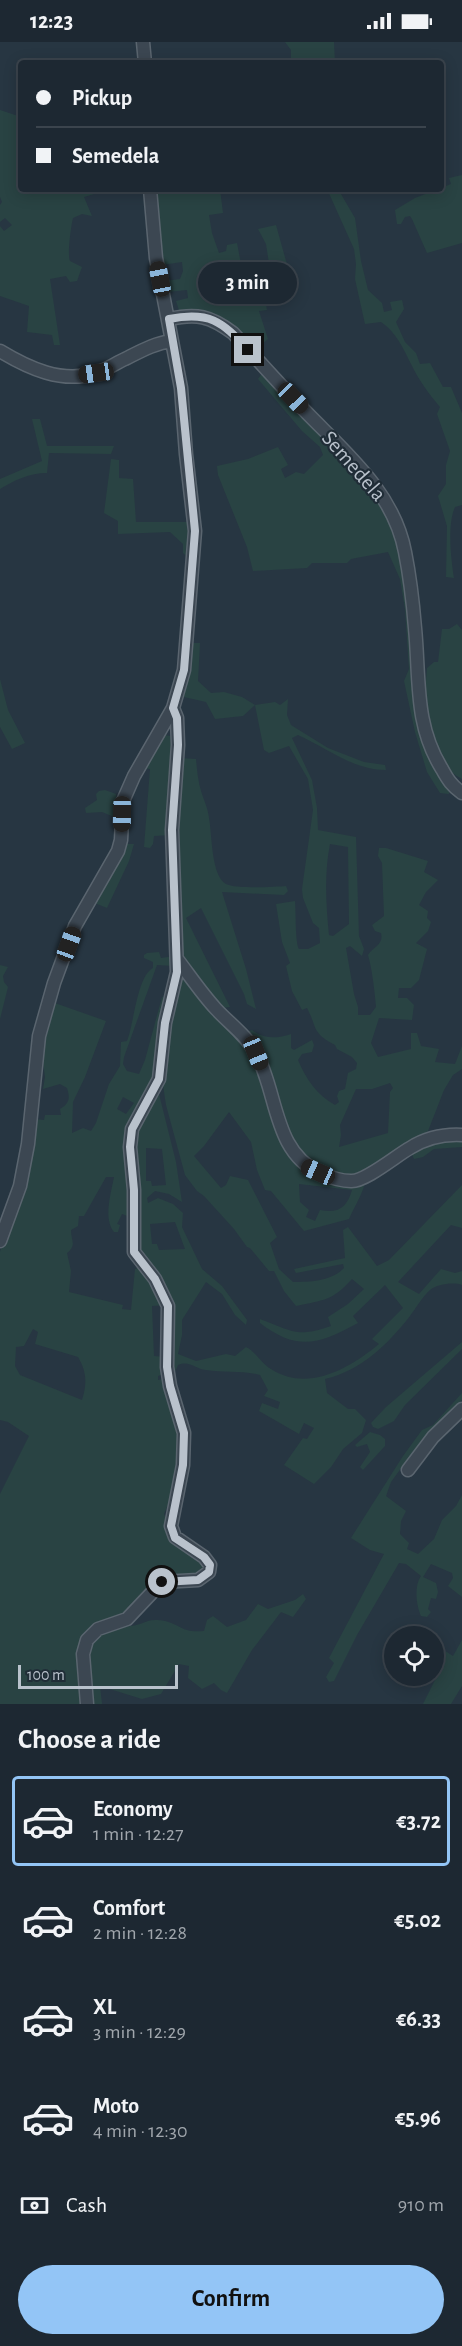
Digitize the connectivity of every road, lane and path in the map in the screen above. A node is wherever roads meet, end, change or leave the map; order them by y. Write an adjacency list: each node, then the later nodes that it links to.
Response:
1 (143, 42): 2 (street)
2 (145, 60)
3 (150, 192): 4 (street)
4 (169, 319): 5 (street); 8 (street, Semedela)
5 (172, 341): 6 (street); 7 (street)
6 (0, 351)
7 (173, 708): 9 (street); 11 (street)
8 (462, 793)
9 (177, 959): 10 (street); 14 (street)
10 (462, 1135)
11 (0, 1241)
12 (462, 1409): 13 (street)
13 (408, 1470)
14 (87, 1704)

